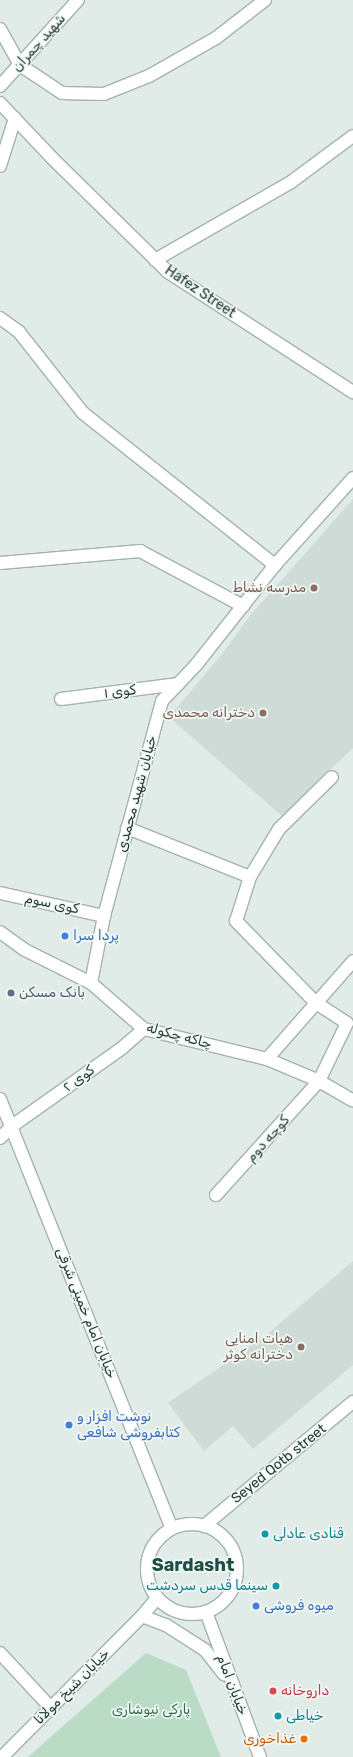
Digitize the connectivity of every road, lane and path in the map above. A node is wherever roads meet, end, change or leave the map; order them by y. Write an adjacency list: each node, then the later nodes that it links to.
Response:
1 (78, 0): 4 (street, شهید چمران)
2 (265, 0): 4 (street)
3 (0, 29): 4 (street)
4 (20, 65): 5 (street, شهید چمران)
5 (0, 86)
6 (0, 103): 7 (street, Hafez Street)
7 (14, 118): 9 (street); 10 (street, Hafez Street)
8 (353, 136): 10 (street)
9 (0, 166)
10 (155, 260): 12 (street, Hafez Street)
11 (0, 318): 15 (street)
12 (353, 392)
13 (353, 478): 15 (street, خیابان شهید محمدی)
14 (0, 563): 16 (street)
15 (275, 565): 16 (street, خیابان شهید محمدی)
16 (243, 606): 17 (street, خیابان شهید محمدی)
17 (178, 684): 18 (street, کوی ۱); 20 (street, خیابان شهید محمدی)
18 (61, 699)
19 (332, 777): 21 (street)
20 (127, 828): 21 (street); 23 (street, خیابان شهید محمدی)
21 (250, 877): 27 (street)
22 (0, 893): 23 (street, کوی سوم)
23 (104, 916): 26 (street, خیابان شهید محمدی)
24 (0, 932): 26 (street, چاکه چکوله)
25 (353, 961): 27 (street)
26 (91, 982): 28 (street, چاکه چکوله)
27 (316, 1003): 29 (street); 30 (street, کوچه دوم)
28 (144, 1029): 29 (street, چاکه چکوله); 33 (street, کوی ۲)
29 (267, 1059): 30 (street, چاکه چکوله)
30 (319, 1081): 32 (street, چاکه چکوله); 35 (street, کوچه دوم)
31 (0, 1099): 33 (street, خیابان امام خمینی شرقی)
32 (353, 1101)
33 (12, 1126): 34 (street, کوی ۲); 38 (street, خیابان امام خمینی شرقی)
34 (0, 1138)
35 (216, 1196)
36 (353, 1402): 37 (street, Seyed Qotb street)
37 (204, 1526): 38 (street); 40 (street)
38 (172, 1528): 39 (street)
39 (157, 1598): 40 (street); 41 (street, خیابان شیخ مولانا)
40 (206, 1612): 43 (street, خیابان امام)
41 (142, 1616): 43 (street); 44 (street, خیابان شیخ مولانا)
42 (0, 1653): 44 (street)
43 (232, 1684): 46 (street, خیابان امام)
44 (51, 1708): 45 (street, خیابان شیخ مولانا)
45 (2, 1757)
46 (260, 1757)

